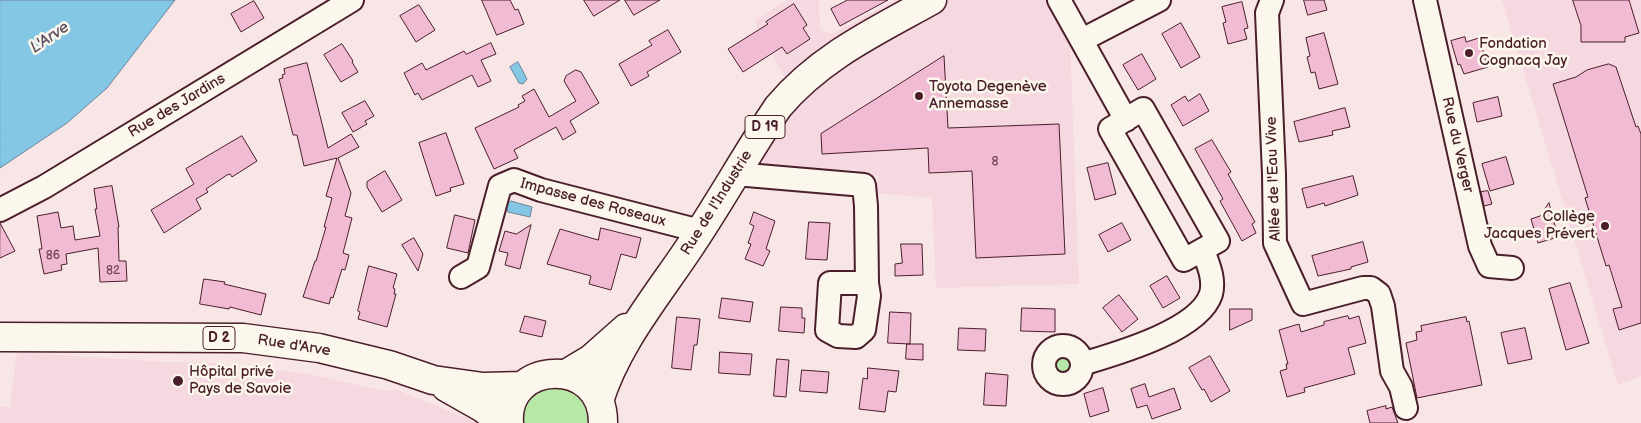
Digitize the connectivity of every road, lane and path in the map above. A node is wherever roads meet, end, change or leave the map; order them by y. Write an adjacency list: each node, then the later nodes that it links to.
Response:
1 (352, 0): 10 (street, Rue des Jardins)
2 (932, 0): 9 (main road, Rue de l'Industrie / D 19)
3 (1059, 0): 7 (street)
4 (1159, 0): 7 (street)
5 (1272, 0): 22 (street, Allée de l'Eau Vive)
6 (1425, 0): 13 (street, Rue du Verger)
7 (1082, 40): 8 (street)
8 (1126, 120): 12 (street); 12 (street)
9 (735, 174): 11 (main road, Rue de l'Industrie / D 19); 15 (street)
10 (0, 210)
11 (700, 231): 14 (street, Impasse des Roseaux); 16 (main road, Rue de l'Industrie / D 19)
12 (1203, 250): 18 (street)
13 (1512, 268)
14 (461, 277)
15 (867, 282)
16 (648, 306): 19 (main road, Rue de l'Industrie / D 19); 23 (main road, Rue de l'Industrie / D 19)
17 (0, 337): 20 (main road, Rue d'Arve / D 2)
18 (1082, 364)
19 (566, 374): 21 (main road); 23 (main road)
20 (433, 380): 21 (main road, Rue d'Arve / D 2); 24 (main road, Rue d'Arve / D 2)
21 (522, 386): 25 (main road)
22 (1406, 408)
23 (601, 412)
24 (502, 423)
25 (509, 423)

